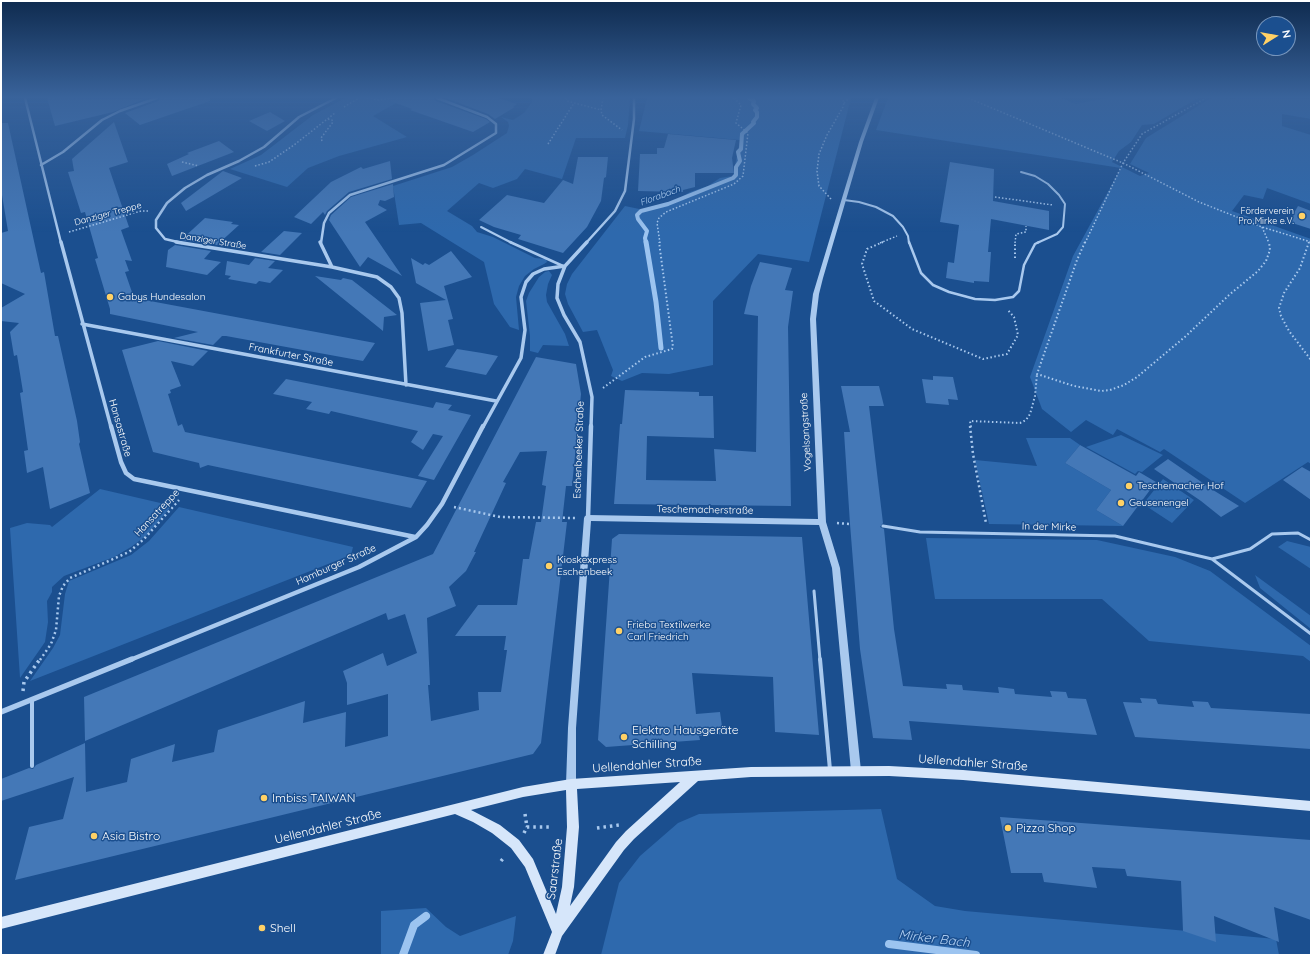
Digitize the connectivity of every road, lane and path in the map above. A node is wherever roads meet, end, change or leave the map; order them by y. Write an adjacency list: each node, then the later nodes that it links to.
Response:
1 (36, 143): 14 (street, Hansastraße)
2 (74, 143): 14 (street)
3 (269, 143): 12 (street)
4 (298, 143): 12 (path)
5 (480, 143): 28 (street)
6 (631, 143): 27 (street, Eschenbeeker Straße)
7 (748, 143): 34 (path)
8 (825, 143): 17 (path)
9 (862, 143): 17 (street, Vogelsangstraße)
10 (1074, 143): 13 (path)
11 (1136, 143): 13 (path)
12 (239, 161): 19 (street)
13 (1123, 163): 22 (path); 32 (path)
14 (41, 165): 24 (street, Hansastraße)
15 (1021, 172): 18 (lane)
16 (995, 197): 18 (path)
17 (844, 200): 23 (lane); 40 (street, Vogelsangstraße)
18 (1065, 207): 26 (lane)
19 (161, 211): 24 (path, Danziger Treppe); 28 (street, Danziger Straße)
20 (1026, 226): 26 (path)
21 (481, 227): 27 (lane)
22 (1262, 227): 25 (path); 32 (path)
23 (906, 231): 29 (lane); 29 (path)
24 (59, 235): 30 (street, Hansastraße)
25 (1310, 242): 31 (path)
26 (1024, 265): 29 (lane)
27 (565, 266): 34 (street, Eschenbeeker Straße); 35 (street, Hamburger Straße)
28 (332, 267): 33 (street)
29 (999, 299)
30 (82, 324): 33 (street, Frankfurter Straße); 36 (street, Hansastraße)
31 (1311, 360)
32 (1037, 374): 42 (path)
33 (406, 385): 35 (street, Frankfurter Straße)
34 (592, 397): 39 (street, Eschenbeeker Straße)
35 (496, 401): 43 (street, Hamburger Straße)
36 (188, 490): 43 (street, Hansastraße); 48 (path, Hansatreppe)
37 (458, 508): 38 (path)
38 (567, 518)
39 (588, 518): 40 (street, Teschemacherstraße); 55 (street, Eschenbeeker Straße)
40 (822, 522): 53 (street, Vogelsangstraße)
41 (883, 526): 42 (lane, In der Mirke)
42 (988, 534): 45 (lane, In der Mirke)
43 (416, 537): 49 (street, Hamburger Straße)
44 (1311, 540): 45 (lane, In der Mirke)
45 (1212, 559): 47 (lane, In der Mirke)
46 (814, 591): 52 (lane)
47 (1311, 634)
48 (24, 682)
49 (32, 700): 50 (street, Hamburger Straße); 51 (lane)
50 (1, 712)
51 (32, 766)
52 (830, 771): 53 (main road, Uellendahler Straße); 54 (main road, Uellendahler Straße)
53 (856, 771): 56 (main road, Uellendahler Straße)
54 (695, 776): 55 (main road, Uellendahler Straße); 65 (main road)
55 (572, 784): 57 (main road, Uellendahler Straße); 65 (main road, Saarstraße)
56 (1311, 806)
57 (456, 809): 64 (main road, Uellendahler Straße); 65 (main road)
58 (525, 814): 60 (path)
59 (624, 824): 62 (path)
60 (526, 827): 61 (path); 63 (path)
61 (551, 827)
62 (597, 828)
63 (524, 834)
64 (1, 923)
65 (558, 932): 66 (main road, Saarstraße)
66 (549, 955)

